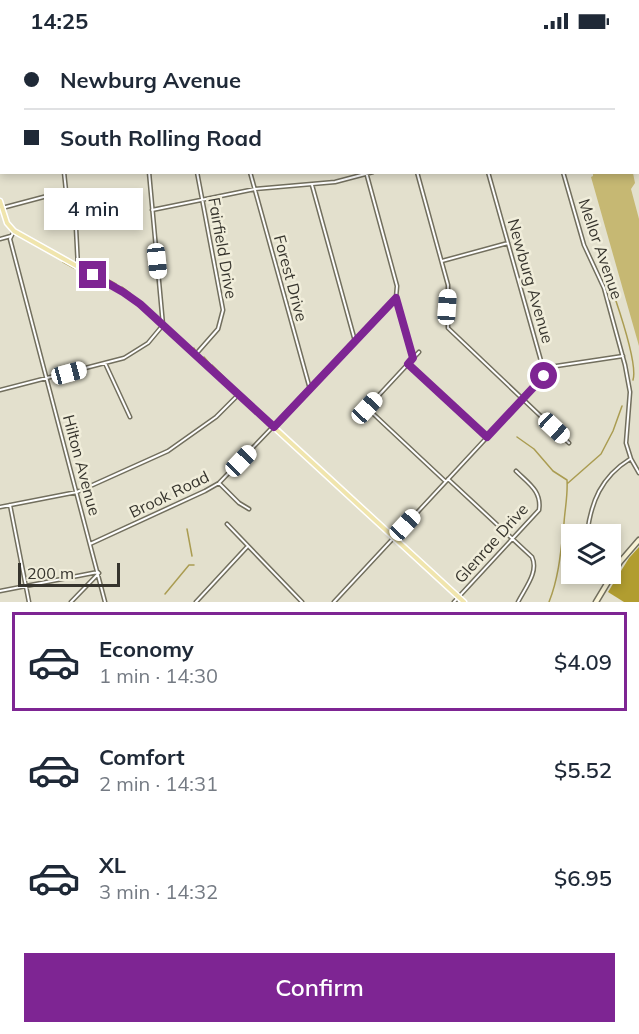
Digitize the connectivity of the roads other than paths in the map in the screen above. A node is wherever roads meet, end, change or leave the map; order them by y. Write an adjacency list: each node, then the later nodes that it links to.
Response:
1 (64, 174): 12 (street)
2 (149, 174): 16 (street)
3 (197, 174): 13 (street, Fairfield Drive)
4 (251, 174): 11 (street, Forest Drive)
5 (363, 174): 10 (street)
6 (366, 174): 23 (street)
7 (418, 174): 21 (street)
8 (489, 174): 20 (street, Newburg Avenue)
9 (564, 174): 28 (street, Mellor Avenue)
10 (312, 185): 11 (street); 25 (street)
11 (255, 189): 13 (street); 34 (street, Forest Drive)
12 (66, 191): 15 (street); 22 (street)
13 (203, 200): 16 (street); 27 (street, Fairfield Drive)
14 (0, 201): 15 (main road)
15 (2, 208): 17 (main road)
16 (152, 210): 24 (street)
17 (14, 231): 18 (street); 22 (main road)
18 (11, 236): 19 (street); 33 (street, Hilton Avenue)
19 (0, 238)
20 (508, 243): 21 (street); 32 (street, Newburg Avenue)
21 (442, 261): 37 (street)
22 (78, 267): 24 (main road)
23 (396, 298): 25 (street, Brook Road); 29 (street)
24 (163, 325): 27 (main road); 30 (street)
25 (355, 342): 34 (street, Brook Road)
26 (419, 352): 29 (street)
27 (196, 354): 36 (main road)
28 (623, 356): 32 (street); 42 (street, Mellor Avenue)
29 (413, 358): 31 (street)
30 (105, 363): 33 (street); 38 (street)
31 (408, 364): 40 (street); 45 (street)
32 (543, 368): 37 (street, Newburg Avenue)
33 (47, 378): 35 (street); 47 (street, Hilton Avenue)
34 (310, 389): 39 (street, Brook Road)
35 (0, 390)
36 (239, 394): 39 (main road); 47 (street)
37 (523, 399): 40 (street, Newburg Avenue); 41 (street)
38 (130, 417)
39 (274, 427): 46 (street, Brook Road); 53 (main road)
40 (487, 437): 45 (street, Newburg Avenue)
41 (569, 443)
42 (631, 459): 44 (street, Mellor Avenue); 52 (street)
43 (516, 471): 54 (street, Glenrae Drive)
44 (639, 473)
45 (447, 481): 53 (street, Newburg Avenue); 54 (street)
46 (219, 483): 50 (street); 56 (street, Brook Road)
47 (77, 492): 48 (street); 56 (street, Hilton Avenue)
48 (10, 506): 49 (street); 61 (street)
49 (0, 507)
50 (249, 509)
51 (227, 524): 57 (street)
52 (588, 524)
53 (394, 537): 63 (main road); 69 (street, Newburg Avenue)
54 (512, 539): 63 (street, Glenrae Drive); 72 (street)
55 (639, 540): 58 (main road)
56 (90, 544): 59 (street, Hilton Avenue)
57 (248, 546): 67 (street); 68 (street)
58 (621, 560)
59 (98, 573): 61 (street); 65 (street); 66 (street, Hilton Avenue)
60 (606, 584): 73 (main road)
61 (26, 586): 62 (street); 64 (street)
62 (0, 591)
63 (459, 597): 70 (street, Glenrae Drive); 71 (main road)
64 (29, 602)
65 (71, 602)
66 (105, 602)
67 (196, 602)
68 (302, 602)
69 (334, 602)
70 (454, 602)
71 (464, 602)
72 (518, 602)
73 (596, 602)

